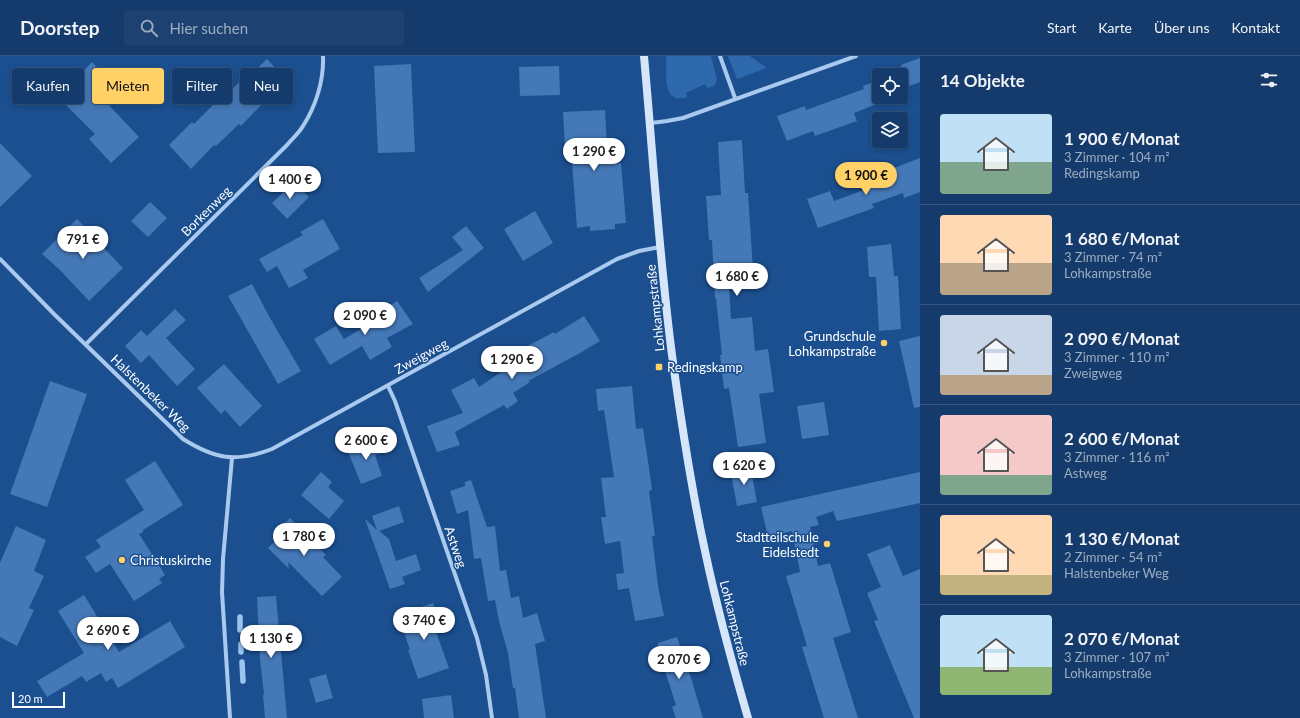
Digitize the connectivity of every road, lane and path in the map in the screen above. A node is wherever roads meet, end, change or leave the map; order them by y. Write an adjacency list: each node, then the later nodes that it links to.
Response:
1 (323, 56): 9 (street, Borkenweg)
2 (644, 56): 6 (street, Lohkampstraße)
3 (720, 56): 5 (street)
4 (856, 56): 5 (street)
5 (735, 98): 6 (street)
6 (651, 123): 7 (street, Lohkampstraße)
7 (660, 247): 10 (street, Zweigweg); 14 (street, Lohkampstraße)
8 (0, 259): 9 (street, Halstenbeker Weg)
9 (86, 344): 11 (street, Halstenbeker Weg)
10 (388, 386): 11 (street, Zweigweg); 13 (street, Astweg)
11 (232, 458): 12 (street)
12 (230, 718)
13 (492, 718)
14 (748, 718)

